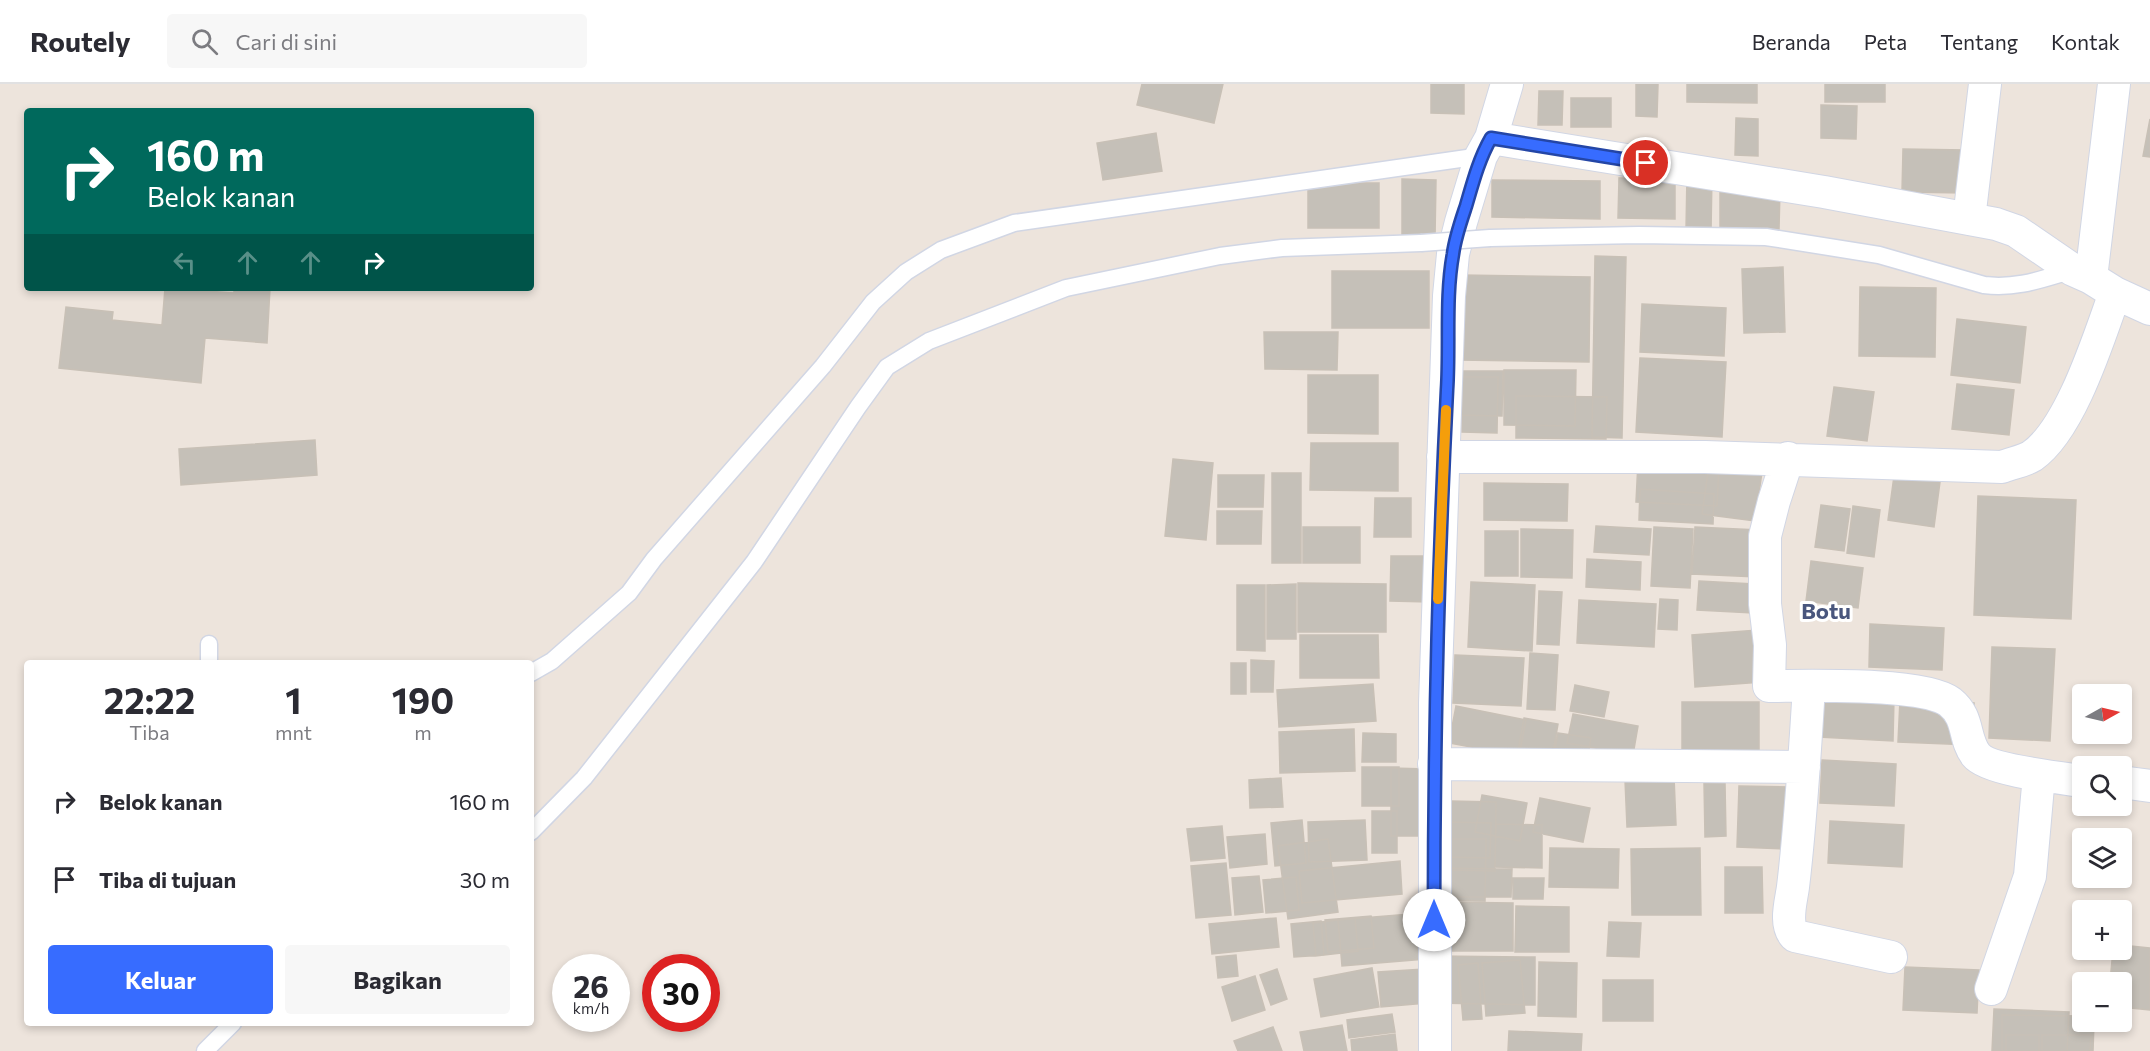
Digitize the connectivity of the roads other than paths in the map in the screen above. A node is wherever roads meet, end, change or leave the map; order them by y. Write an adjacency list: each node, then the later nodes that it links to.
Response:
1 (1507, 84): 4 (street)
2 (1985, 84): 5 (street)
3 (2114, 84): 6 (street)
4 (1486, 147): 5 (street); 8 (street); 12 (lane)
5 (1969, 219): 6 (street)
6 (2093, 280): 7 (street); 9 (street); 20 (lane, bridge)
7 (2150, 309)
8 (1443, 457): 9 (street); 14 (street)
9 (1788, 458): 13 (street)
10 (208, 644): 11 (lane)
11 (209, 660)
12 (534, 670)
13 (1809, 686): 15 (street); 16 (street)
14 (1434, 764): 15 (street); 25 (street)
15 (1804, 766): 21 (street)
16 (2038, 775): 17 (street); 22 (street)
17 (2072, 780)
18 (2132, 784): 19 (street)
19 (2150, 786)
20 (534, 829)
21 (1891, 957)
22 (1991, 989)
23 (230, 1026): 24 (lane)
24 (205, 1051)
25 (1435, 1051)

